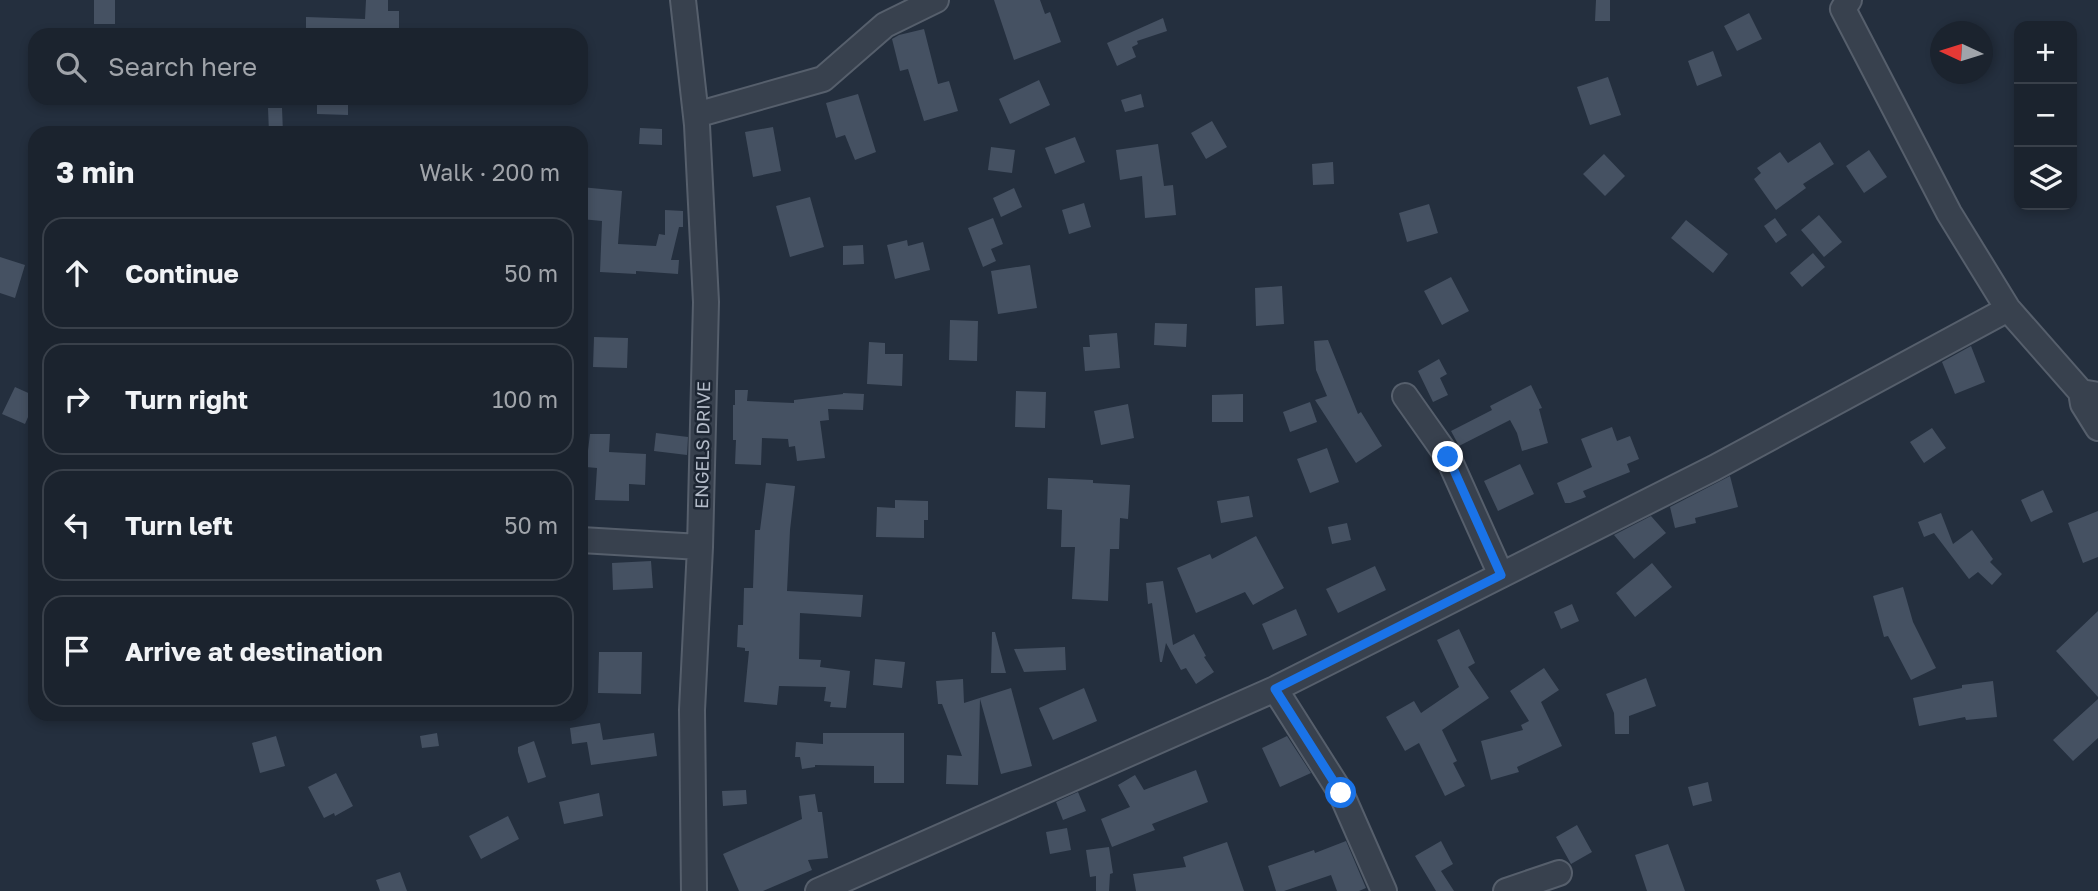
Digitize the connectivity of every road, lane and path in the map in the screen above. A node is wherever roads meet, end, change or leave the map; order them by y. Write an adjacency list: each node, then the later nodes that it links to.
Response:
1 (684, 0): 4 (street, ENGELS DRIVE)
2 (936, 0): 4 (street)
3 (1849, 0): 5 (street)
4 (695, 115): 10 (street, ENGELS DRIVE)
5 (2008, 309): 6 (street); 11 (street)
6 (2090, 394): 8 (street)
7 (1405, 396): 11 (street)
8 (2098, 428)
9 (588, 540): 10 (street)
10 (701, 547): 14 (street, ENGELS DRIVE)
11 (1501, 575): 12 (street)
12 (1275, 689): 15 (street); 16 (street)
13 (1559, 873): 17 (street)
14 (694, 891)
15 (818, 891)
16 (1384, 891)
17 (1506, 891)

